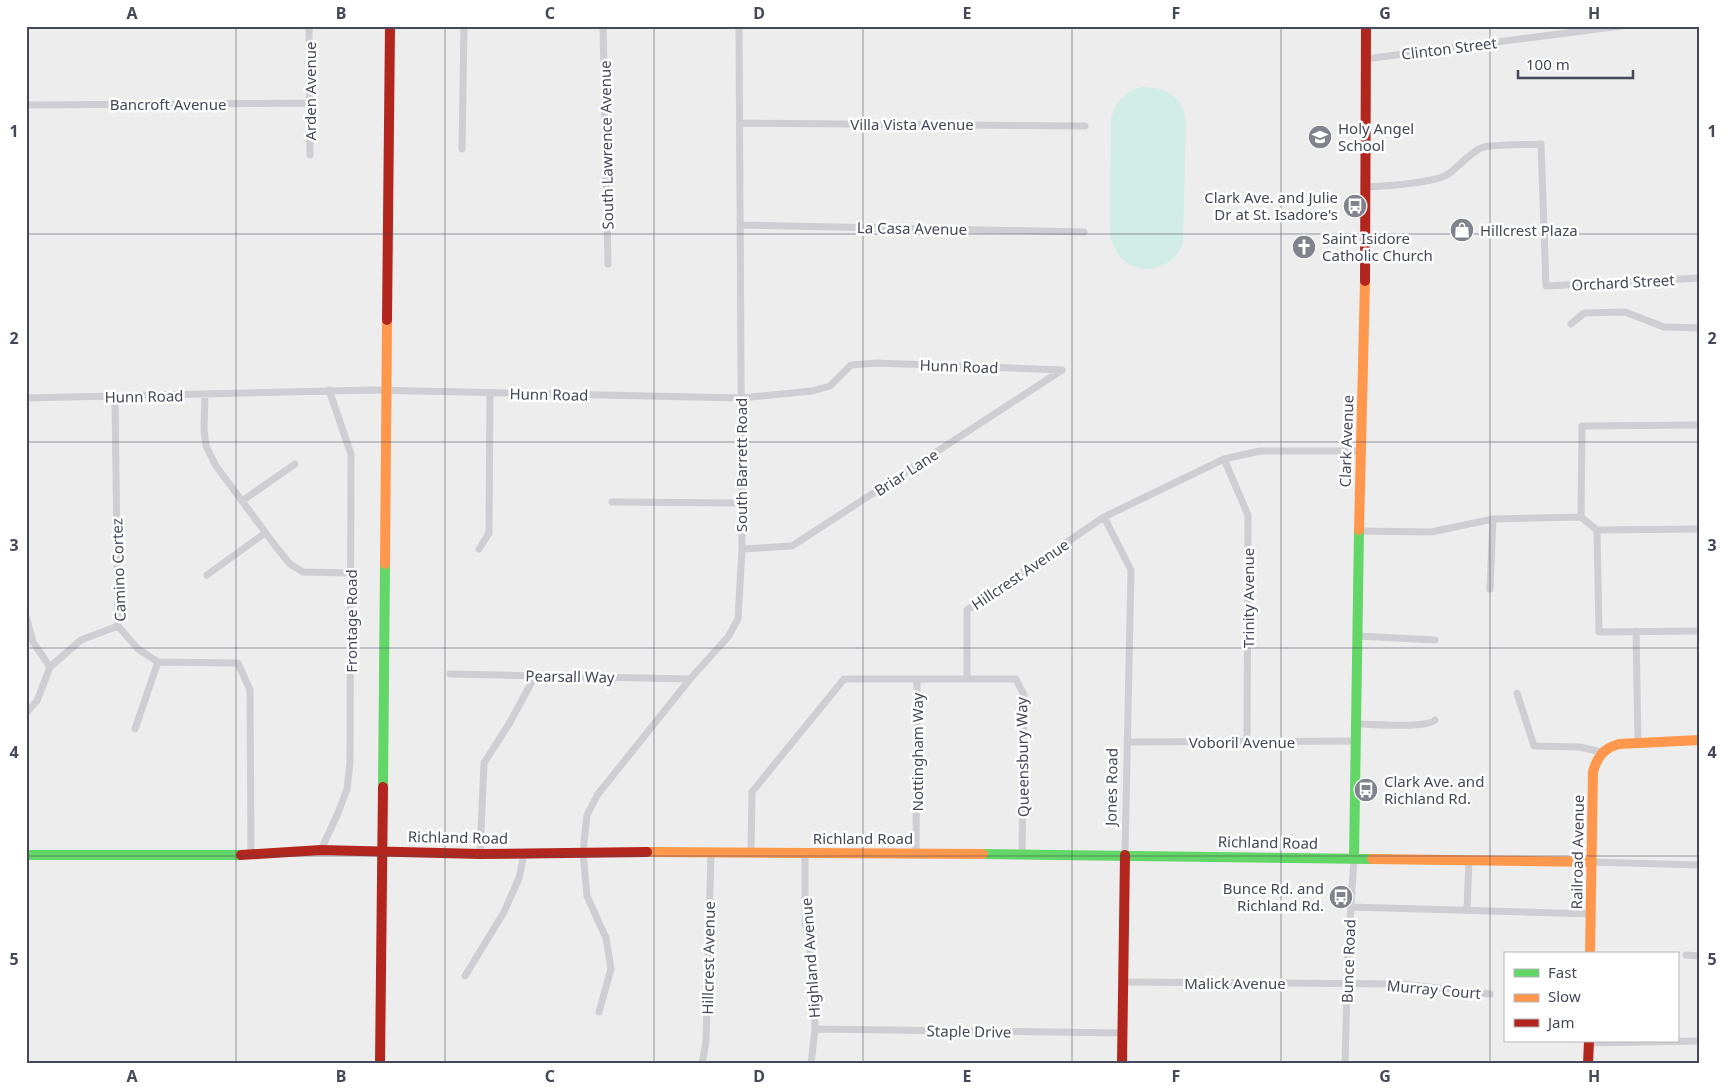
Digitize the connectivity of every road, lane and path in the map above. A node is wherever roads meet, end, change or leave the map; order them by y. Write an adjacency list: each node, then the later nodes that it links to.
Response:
1 (309, 26): 9 (street, Arden Avenue)
2 (390, 26): 24 (main road)
3 (464, 26): 13 (street)
4 (603, 26): 18 (street, South Lawrence Avenue)
5 (739, 26): 11 (street, South Barrett Road)
6 (1366, 26): 8 (main road, Clark Avenue)
7 (1621, 26): 8 (street, Clinton Street)
8 (1365, 59): 15 (main road, Clark Avenue)
9 (310, 103): 10 (street, Bancroft Avenue); 14 (street, Arden Avenue)
10 (26, 105)
11 (740, 123): 12 (street, Villa Vista Avenue); 16 (street, South Barrett Road)
12 (1085, 126)
13 (462, 149)
14 (310, 155)
15 (1365, 187): 19 (street, Orchard Street); 31 (main road, Clark Avenue)
16 (740, 225): 17 (street, La Casa Avenue); 29 (street, South Barrett Road)
17 (1084, 232)
18 (608, 264)
19 (1700, 278)
20 (1571, 324): 21 (street)
21 (1700, 328)
22 (1062, 370): 29 (street, Hunn Road); 45 (street, Briar Lane)
23 (329, 390): 24 (street, Hunn Road); 26 (street, Hunn Road); 46 (street, Frontage Road)
24 (386, 390): 25 (street, Hunn Road); 74 (main road)
25 (490, 393): 29 (street, Hunn Road); 44 (street)
26 (205, 394): 27 (street, Hunn Road); 34 (street)
27 (115, 397): 28 (street, Hunn Road); 50 (street, Camino Cortez)
28 (26, 398)
29 (741, 398): 36 (street, South Barrett Road)
30 (1700, 425): 38 (street)
31 (1360, 450): 32 (street, Hillcrest Avenue); 42 (main road, Clark Avenue)
32 (1224, 459): 37 (street, Hillcrest Avenue); 70 (street, Trinity Avenue)
33 (295, 464): 34 (street)
34 (242, 501): 43 (street)
35 (612, 502): 36 (street)
36 (742, 503): 45 (street, South Barrett Road)
37 (1104, 517): 61 (street, Hillcrest Avenue); 69 (street, Jones Road)
38 (1582, 517): 39 (street); 41 (street)
39 (1493, 519): 42 (street); 48 (street)
40 (1700, 529): 41 (street)
41 (1597, 530): 52 (street)
42 (1359, 531): 53 (main road, Clark Avenue)
43 (265, 533): 46 (street); 47 (street)
44 (479, 549)
45 (742, 549): 59 (street, South Barrett Road)
46 (351, 573): 73 (street, Frontage Road)
47 (207, 575)
48 (1490, 589)
49 (26, 616): 56 (street)
50 (118, 626): 55 (street, Camino Cortez); 56 (street)
51 (1700, 631): 52 (street)
52 (1636, 632): 71 (street)
53 (1357, 636): 54 (street); 65 (main road, Clark Avenue)
54 (1435, 640)
55 (158, 662): 66 (street); 83 (street)
56 (50, 666): 63 (street)
57 (450, 674): 58 (street, Pearsall Way)
58 (535, 676): 59 (street, Pearsall Way); 80 (street)
59 (690, 679): 75 (street, South Barrett Road)
60 (917, 679): 61 (street); 77 (street); 82 (street, Nottingham Way)
61 (967, 679): 84 (street, Queensbury Way)
62 (1517, 693): 72 (street)
63 (26, 712)
64 (1435, 720): 65 (street)
65 (1357, 724): 68 (main road, Clark Avenue)
66 (135, 729)
67 (1700, 740): 71 (main road)
68 (1356, 741): 70 (street, Voboril Avenue); 86 (main road, Clark Avenue)
69 (1127, 742): 70 (street, Voboril Avenue); 85 (street, Jones Road)
70 (1247, 742)
71 (1638, 743): 72 (main road)
72 (1602, 752): 88 (main road, Railroad Avenue)
73 (321, 850): 74 (main road, Richland Road); 83 (main road, Richland Road)
74 (383, 850): 80 (main road, Richland Road); 106 (main road)
75 (583, 852): 76 (main road, Richland Road); 81 (main road, Richland Road); 100 (street, South Barrett Road)
76 (711, 852): 77 (main road, Richland Road); 107 (street, Hillcrest Avenue)
77 (751, 853): 78 (main road, Richland Road)
78 (805, 853): 82 (main road, Richland Road); 101 (street, Highland Avenue)
79 (26, 854): 83 (main road, Richland Road)
80 (480, 854): 81 (main road, Richland Road)
81 (524, 854): 96 (street)
82 (916, 854): 84 (main road, Richland Road)
83 (251, 855)
84 (1022, 855): 85 (main road, Richland Road)
85 (1125, 855): 86 (main road, Richland Road); 97 (main road, Jones Road)
86 (1354, 858): 87 (main road, Richland Road); 90 (street, Bunce Road)
87 (1469, 860): 88 (main road, Richland Road); 91 (street)
88 (1592, 862): 89 (street, Richland Road); 92 (main road, Railroad Avenue)
89 (1700, 865)
90 (1350, 906): 91 (street); 98 (street, Bunce Road)
91 (1467, 910): 92 (street)
92 (1591, 914): 93 (main road, Railroad Avenue)
93 (1590, 952)
94 (1686, 956): 95 (street)
95 (1700, 956)
96 (465, 976)
97 (1123, 982): 98 (street, Malick Avenue); 102 (main road, Jones Road)
98 (1347, 984): 99 (street, Murray Court); 110 (street, Bunce Road)
99 (1490, 994)
100 (600, 1012)
101 (815, 1029): 102 (street, Staple Drive); 108 (street, Highland Avenue)
102 (1123, 1032): 109 (main road, Jones Road)
103 (1678, 1041): 104 (street)
104 (1700, 1041)
105 (1589, 1042): 111 (main road)
106 (380, 1064)
107 (702, 1064)
108 (811, 1064)
109 (1122, 1064)
110 (1345, 1064)
111 (1588, 1064)

